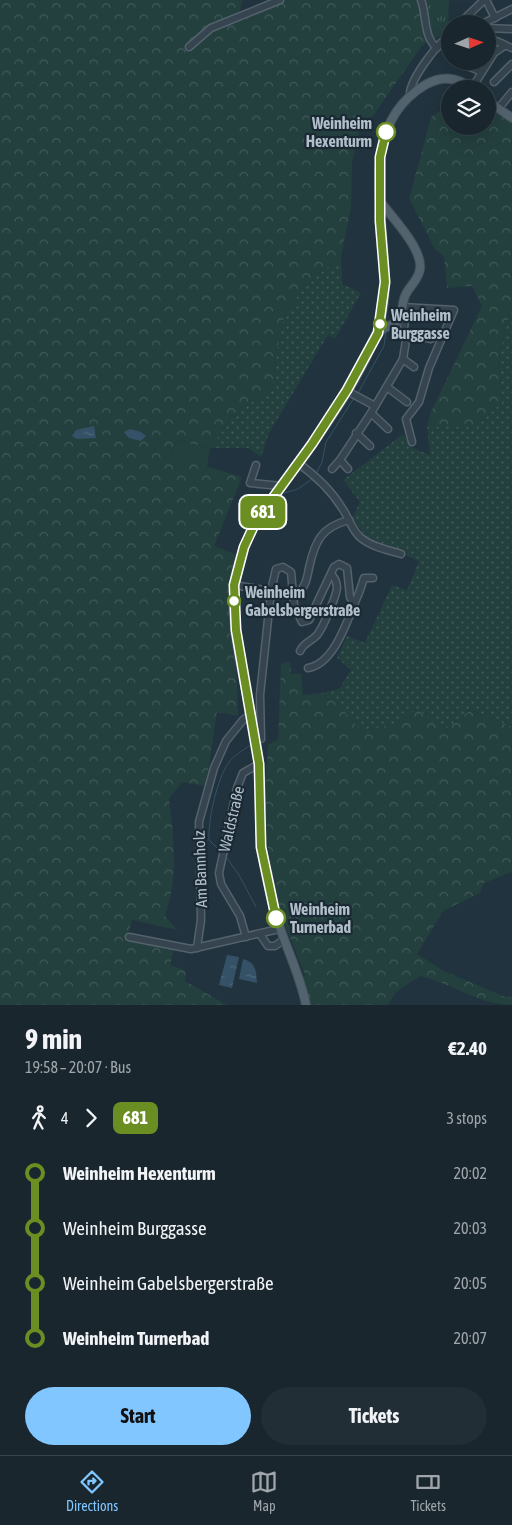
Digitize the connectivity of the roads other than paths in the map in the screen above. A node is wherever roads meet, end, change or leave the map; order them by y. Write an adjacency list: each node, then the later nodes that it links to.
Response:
1 (280, 0): 13 (street)
2 (421, 0): 14 (street)
3 (485, 0): 5 (street); 6 (street)
4 (512, 9): 7 (street)
5 (469, 15)
6 (491, 15)
7 (496, 17)
8 (496, 28): 9 (street)
9 (512, 29)
10 (496, 40): 12 (street)
11 (441, 44): 14 (street)
12 (504, 46): 15 (street); 18 (street)
13 (189, 47)
14 (437, 48): 23 (street)
15 (512, 48)
16 (512, 64): 21 (street)
17 (477, 70): 18 (street)
18 (482, 72): 20 (street)
19 (457, 80): 23 (main road)
20 (478, 80)
21 (496, 80)
22 (512, 92): 24 (street)
23 (410, 96): 26 (main road)
24 (498, 109): 25 (main road)
25 (512, 118)
26 (380, 201): 27 (main road); 28 (main road)
27 (390, 216): 28 (main road); 29 (main road)
28 (380, 221): 31 (main road)
29 (402, 307): 30 (main road); 43 (street)
30 (400, 315): 31 (main road); 32 (street)
31 (383, 323): 37 (main road)
32 (407, 334): 33 (street); 34 (street)
33 (431, 338)
34 (403, 359): 35 (street); 36 (street)
35 (414, 367)
36 (387, 387): 38 (street); 39 (street)
37 (353, 394): 39 (street); 46 (main road)
38 (406, 402)
39 (375, 406): 40 (street)
40 (371, 413): 41 (street); 42 (street)
41 (388, 430)
42 (356, 434): 44 (street); 45 (street)
43 (412, 442)
44 (370, 446)
45 (340, 460): 48 (street); 49 (street)
46 (298, 464): 50 (main road); 51 (street)
47 (256, 465): 50 (street)
48 (332, 469)
49 (348, 469)
50 (281, 486): 55 (main road)
51 (350, 520): 52 (street); 57 (street)
52 (401, 554)
53 (331, 574): 57 (street); 58 (street); 59 (street)
54 (373, 578): 58 (street)
55 (234, 585): 56 (street); 62 (main road)
56 (271, 591): 57 (street); 61 (street)
57 (293, 593)
58 (354, 604): 60 (street)
59 (300, 651)
60 (308, 668)
61 (260, 695): 62 (street); 64 (street)
62 (248, 697): 63 (main road)
63 (251, 714): 65 (main road); 71 (street, Am Bannholz)
64 (261, 739)
65 (259, 764): 66 (main road); 68 (street, Waldstraße)
66 (279, 930): 67 (street); 70 (main road)
67 (260, 934): 68 (street); 70 (street)
68 (246, 937): 71 (street)
69 (129, 938): 71 (street)
70 (283, 940): 72 (main road)
71 (197, 948)
72 (306, 1005)

